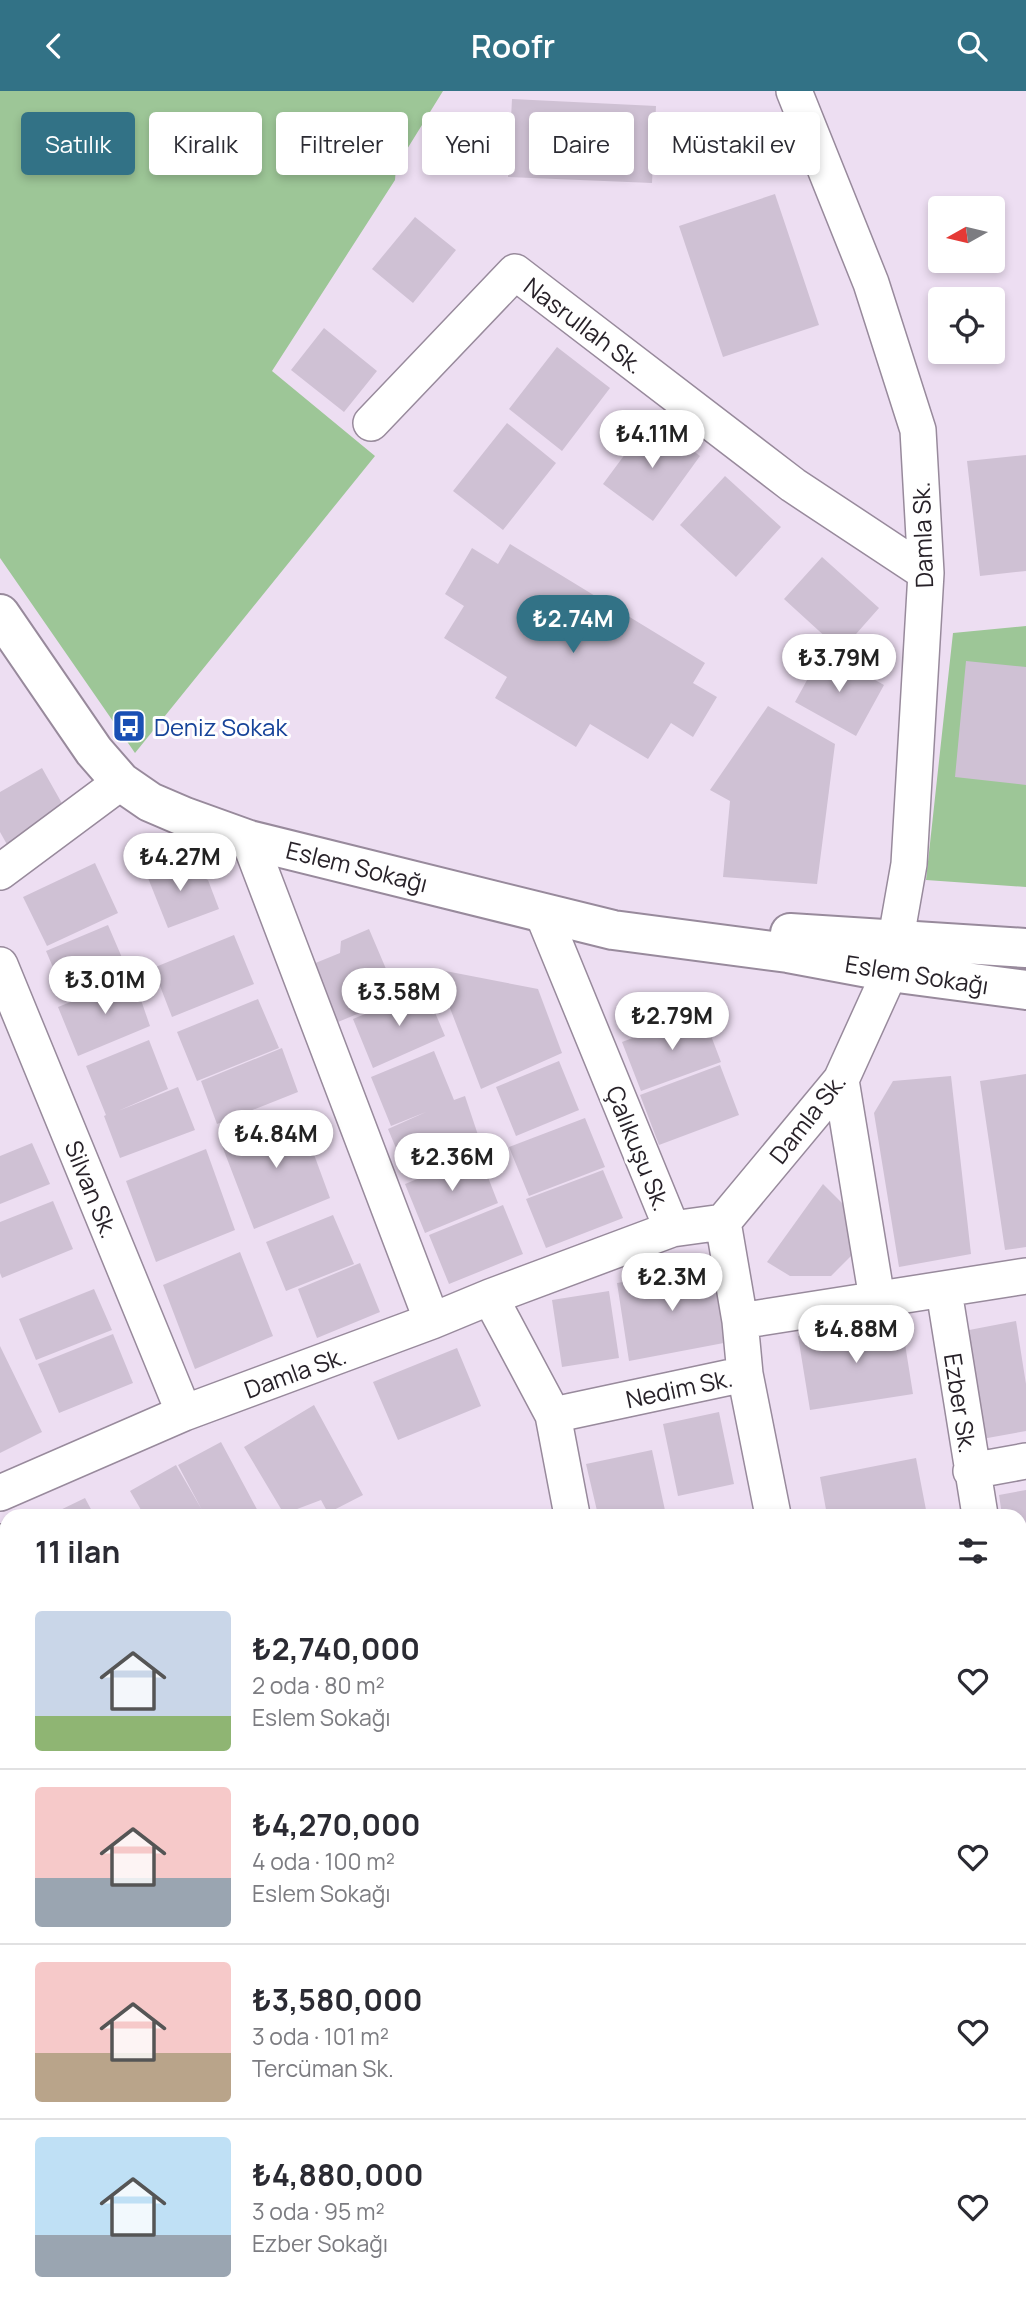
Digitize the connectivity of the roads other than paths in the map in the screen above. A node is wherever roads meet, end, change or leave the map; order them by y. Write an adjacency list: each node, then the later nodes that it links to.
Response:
1 (794, 91): 3 (street, Damla Sk.)
2 (371, 423): 3 (street, Nasrullah Sk.)
3 (926, 573): 10 (street, Damla Sk.)
4 (0, 614): 5 (street, Eslem Sokağı)
5 (121, 782): 6 (street, Eslem Sokağı); 7 (street)
6 (249, 840): 8 (street, Eslem Sokağı); 20 (street)
7 (0, 872)
8 (542, 912): 10 (street, Eslem Sokağı); 15 (street, Çalıkuşu Sk.)
9 (1026, 948): 10 (street, Eslem Sokağı)
10 (893, 956): 12 (street, Eslem Sokağı); 13 (street, Damla Sk.)
11 (0, 965): 23 (street, Silvan Sk.)
12 (1026, 991)
13 (841, 1080): 14 (street, Damla Sk.); 19 (street)
14 (723, 1221): 15 (street, Damla Sk.); 21 (street)
15 (672, 1229): 18 (street, Damla Sk.)
16 (1026, 1276): 17 (street)
17 (944, 1291): 19 (street); 26 (street, Ezber Sk.)
18 (490, 1297): 20 (street, Damla Sk.); 24 (street)
19 (877, 1299): 21 (street)
20 (432, 1321): 23 (street, Damla Sk.)
21 (740, 1321): 22 (street)
22 (745, 1374): 24 (street, Nedim Sk.); 29 (street, Nedim Sk.)
23 (184, 1413): 27 (street, Damla Sk.)
24 (554, 1415): 28 (street)
25 (1026, 1461): 26 (street)
26 (971, 1471): 30 (street, Ezber Sk.)
27 (0, 1493)
28 (571, 1509)
29 (772, 1509)
30 (978, 1509)

